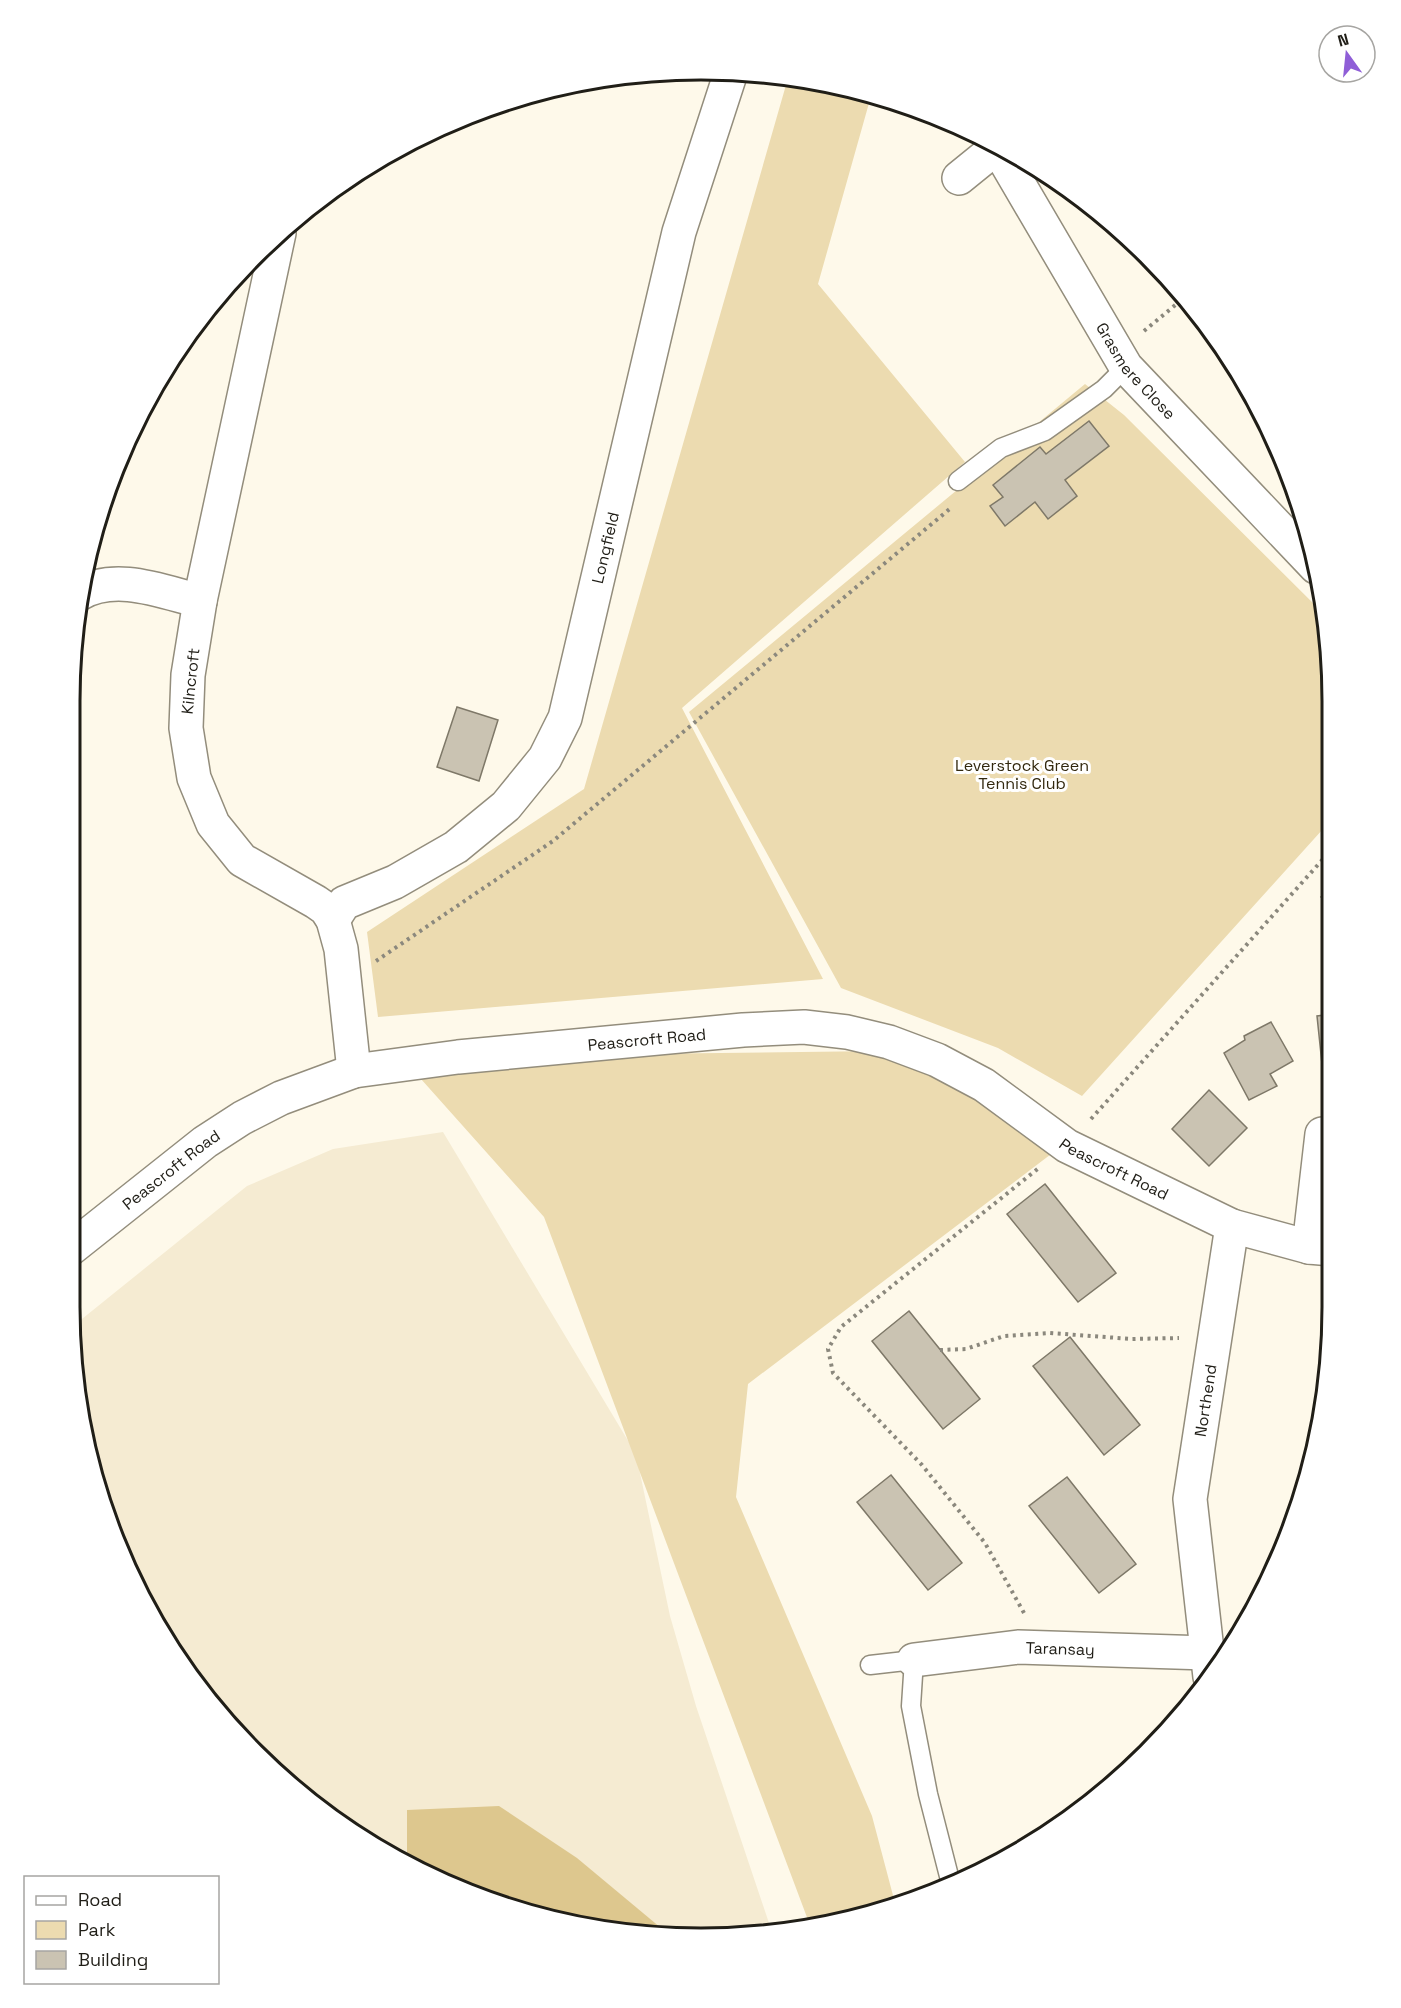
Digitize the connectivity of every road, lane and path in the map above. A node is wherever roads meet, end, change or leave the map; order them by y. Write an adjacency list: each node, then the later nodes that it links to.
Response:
1 (728, 81): 13 (street, Longfield)
2 (991, 152): 4 (street)
3 (1004, 159): 6 (street, Grasmere Close)
4 (960, 178)
5 (276, 248): 11 (street, Kilncroft)
6 (1126, 367): 7 (lane); 9 (street, Grasmere Close)
7 (958, 481)
8 (953, 506): 14 (path)
9 (1304, 554)
10 (89, 590): 11 (street)
11 (200, 601): 13 (street, Kilncroft)
12 (1322, 860): 16 (path)
13 (333, 920): 14 (street)
14 (343, 983): 15 (street)
15 (354, 1071): 16 (street, Peascroft Road); 19 (street, Peascroft Road)
16 (1067, 1146): 18 (street, Peascroft Road); 23 (path)
17 (1322, 1191): 20 (street)
18 (1232, 1226): 20 (street); 21 (street, Northend)
19 (80, 1241)
20 (1321, 1248)
21 (1213, 1337): 22 (path); 26 (street, Northend)
22 (940, 1350)
23 (1043, 1648): 24 (street, Taransay); 26 (street, Taransay)
24 (914, 1660): 25 (lane); 27 (lane)
25 (870, 1665)
26 (1209, 1665)
27 (949, 1876)

